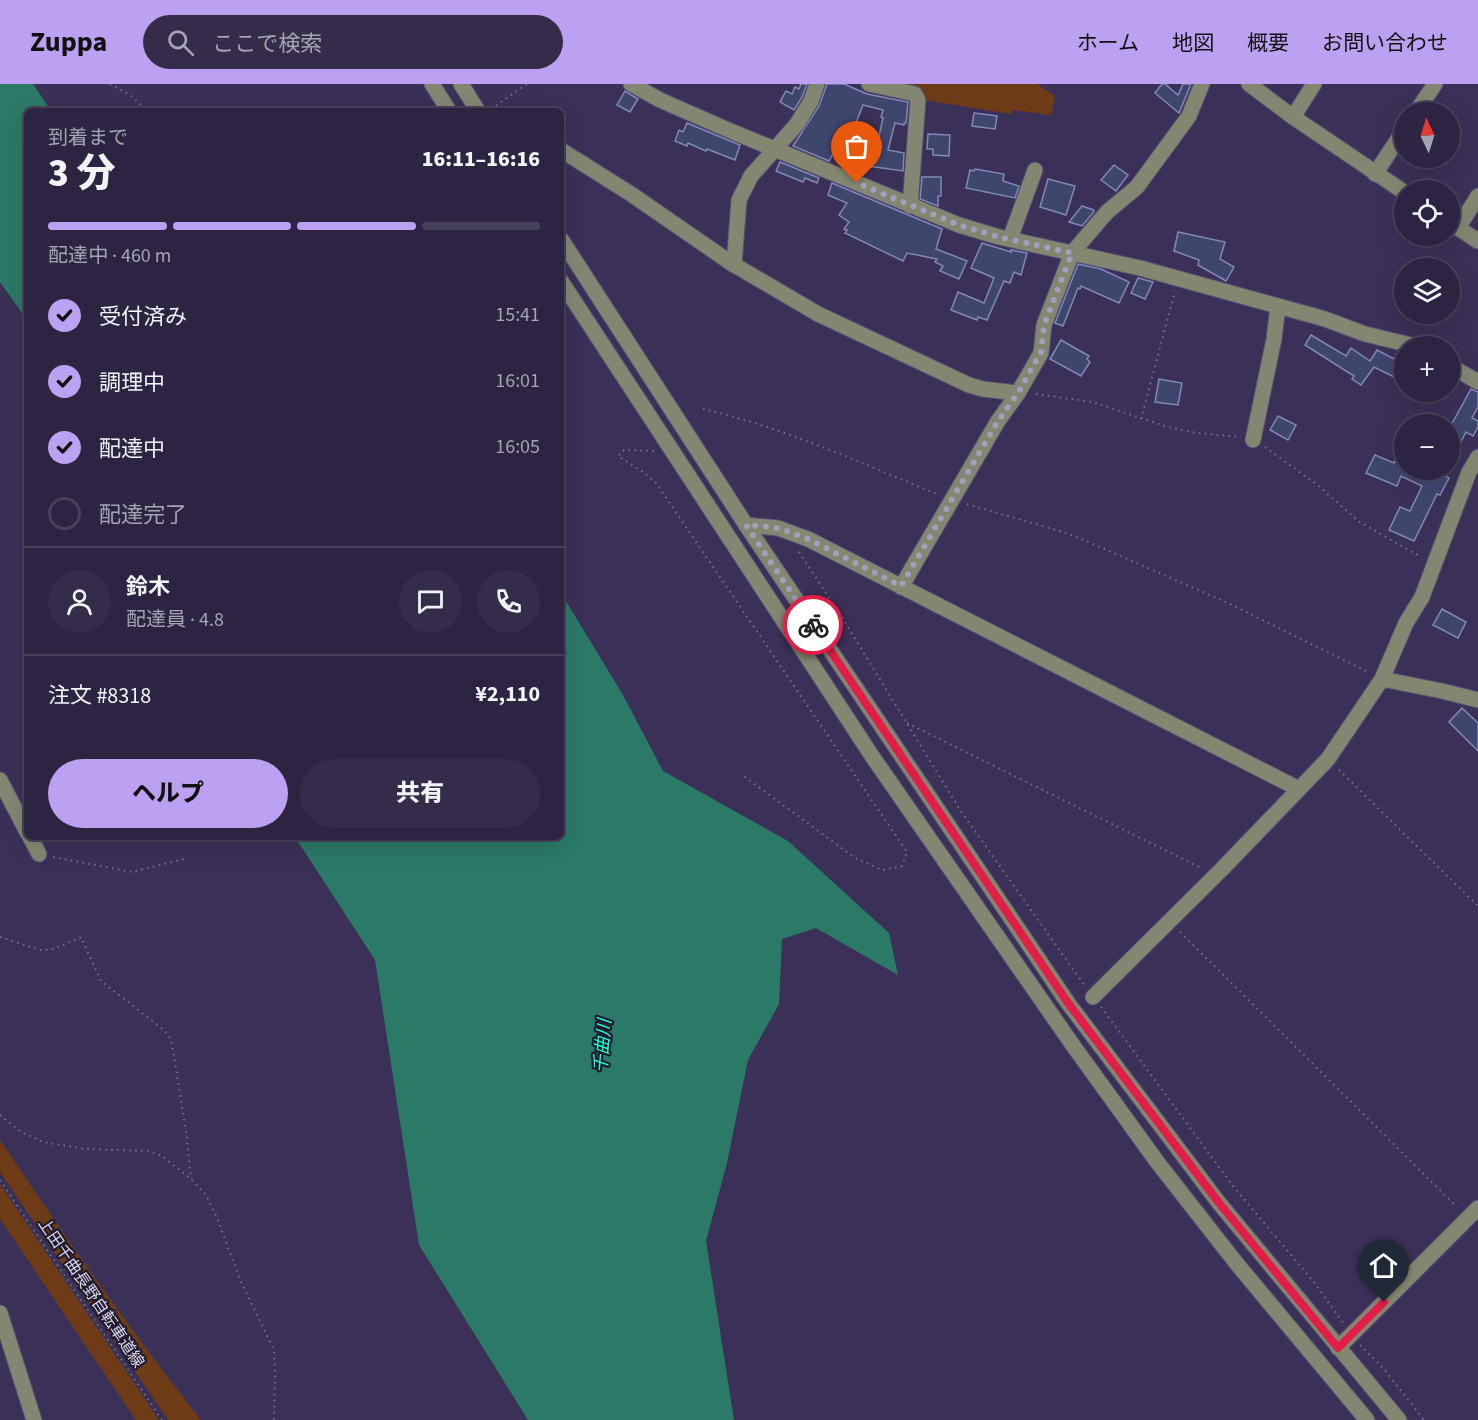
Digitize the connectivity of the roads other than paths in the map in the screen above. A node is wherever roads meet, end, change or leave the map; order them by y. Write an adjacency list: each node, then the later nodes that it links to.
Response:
1 (432, 84): 11 (street)
2 (460, 84): 12 (street)
3 (631, 84): 15 (street)
4 (818, 84): 15 (street)
5 (868, 84): 21 (street)
6 (1202, 84): 27 (street)
7 (1249, 84): 13 (street)
8 (1314, 84): 13 (street)
9 (1435, 84): 10 (street)
10 (1423, 102)
11 (447, 108)
12 (476, 108)
13 (1293, 117): 18 (street)
14 (1394, 145): 18 (street)
15 (776, 150): 21 (street); 28 (street)
16 (564, 152): 28 (street)
17 (1035, 170): 24 (street)
18 (1375, 174): 19 (street)
19 (1394, 186)
20 (1478, 196): 22 (street)
21 (910, 206): 24 (street)
22 (1460, 218)
23 (1460, 229): 25 (street)
24 (1010, 239): 27 (street)
25 (1478, 241)
26 (564, 244): 37 (street)
27 (1072, 253): 30 (street); 34 (street)
28 (734, 265): 34 (street)
29 (564, 286): 51 (street)
30 (1278, 306): 31 (street); 35 (street)
31 (1394, 341)
32 (1460, 371): 33 (street)
33 (1478, 382)
34 (1018, 393): 38 (street)
35 (1253, 440)
36 (1478, 457): 39 (street)
37 (746, 525): 38 (street); 49 (street)
38 (901, 586): 42 (street)
39 (1382, 679): 40 (street); 42 (street)
40 (1478, 700)
41 (0, 780): 43 (street)
42 (1299, 789): 46 (street)
43 (24, 826)
44 (32, 840): 45 (street)
45 (39, 854)
46 (1093, 997)
47 (1473, 1213): 49 (street)
48 (0, 1313): 50 (street)
49 (1338, 1348): 52 (street)
50 (34, 1420)
51 (1367, 1420)
52 (1399, 1420)

